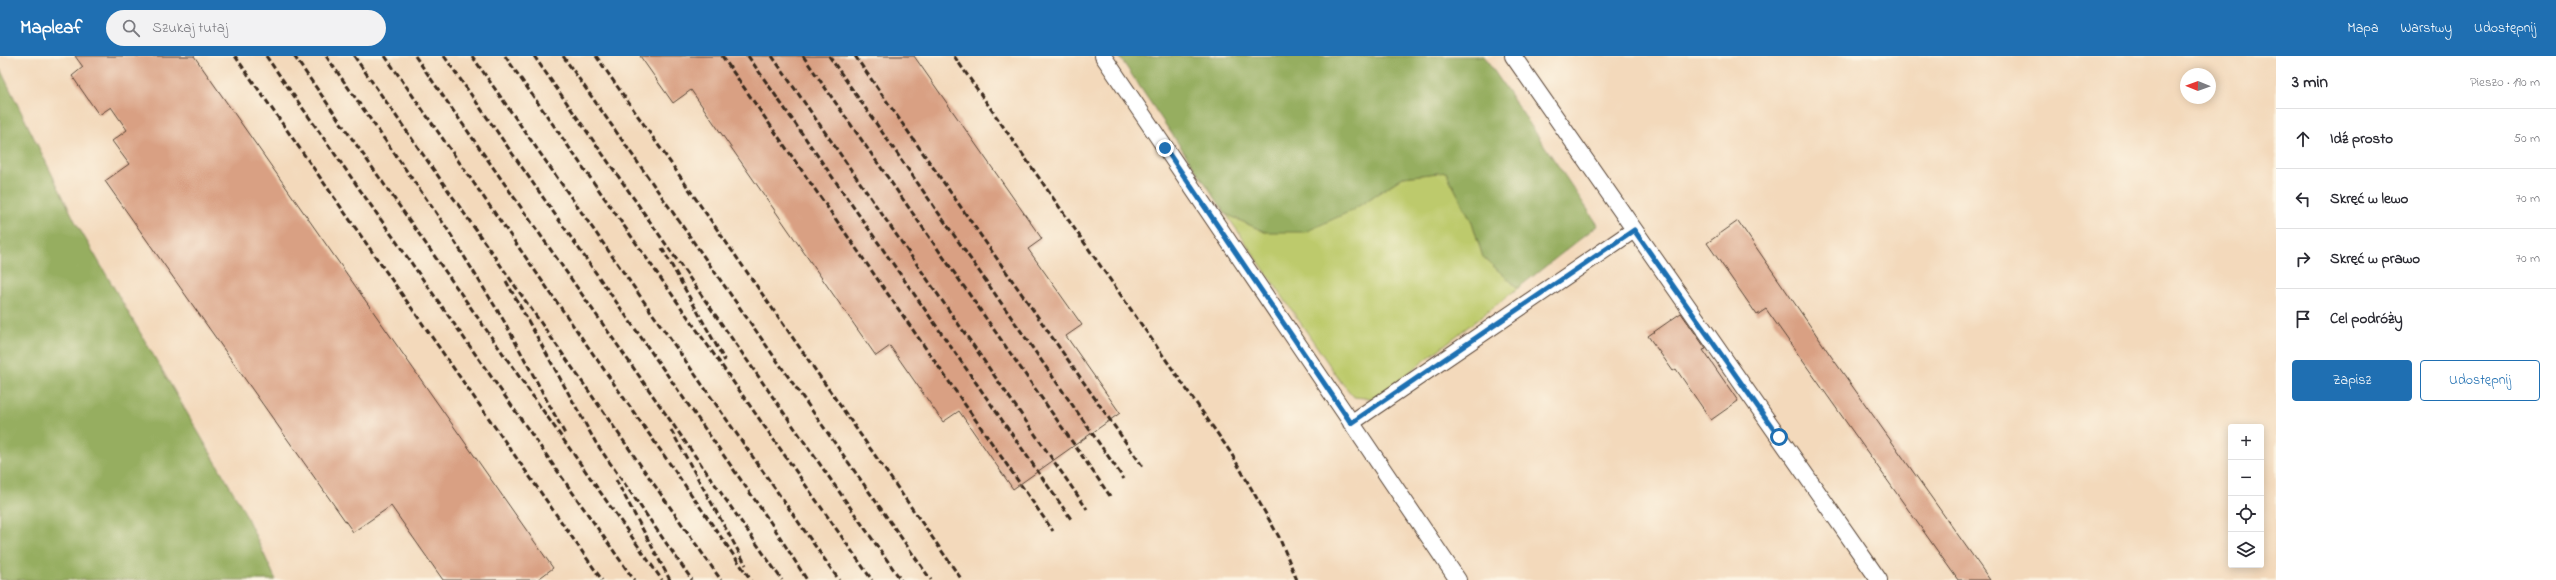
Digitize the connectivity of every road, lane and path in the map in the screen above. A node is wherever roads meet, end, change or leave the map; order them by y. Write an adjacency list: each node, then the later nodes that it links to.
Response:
1 (1103, 56): 4 (lane)
2 (1513, 56): 3 (lane)
3 (1634, 230): 4 (lane); 6 (lane)
4 (1351, 423): 5 (lane)
5 (1458, 580)
6 (1879, 580)

